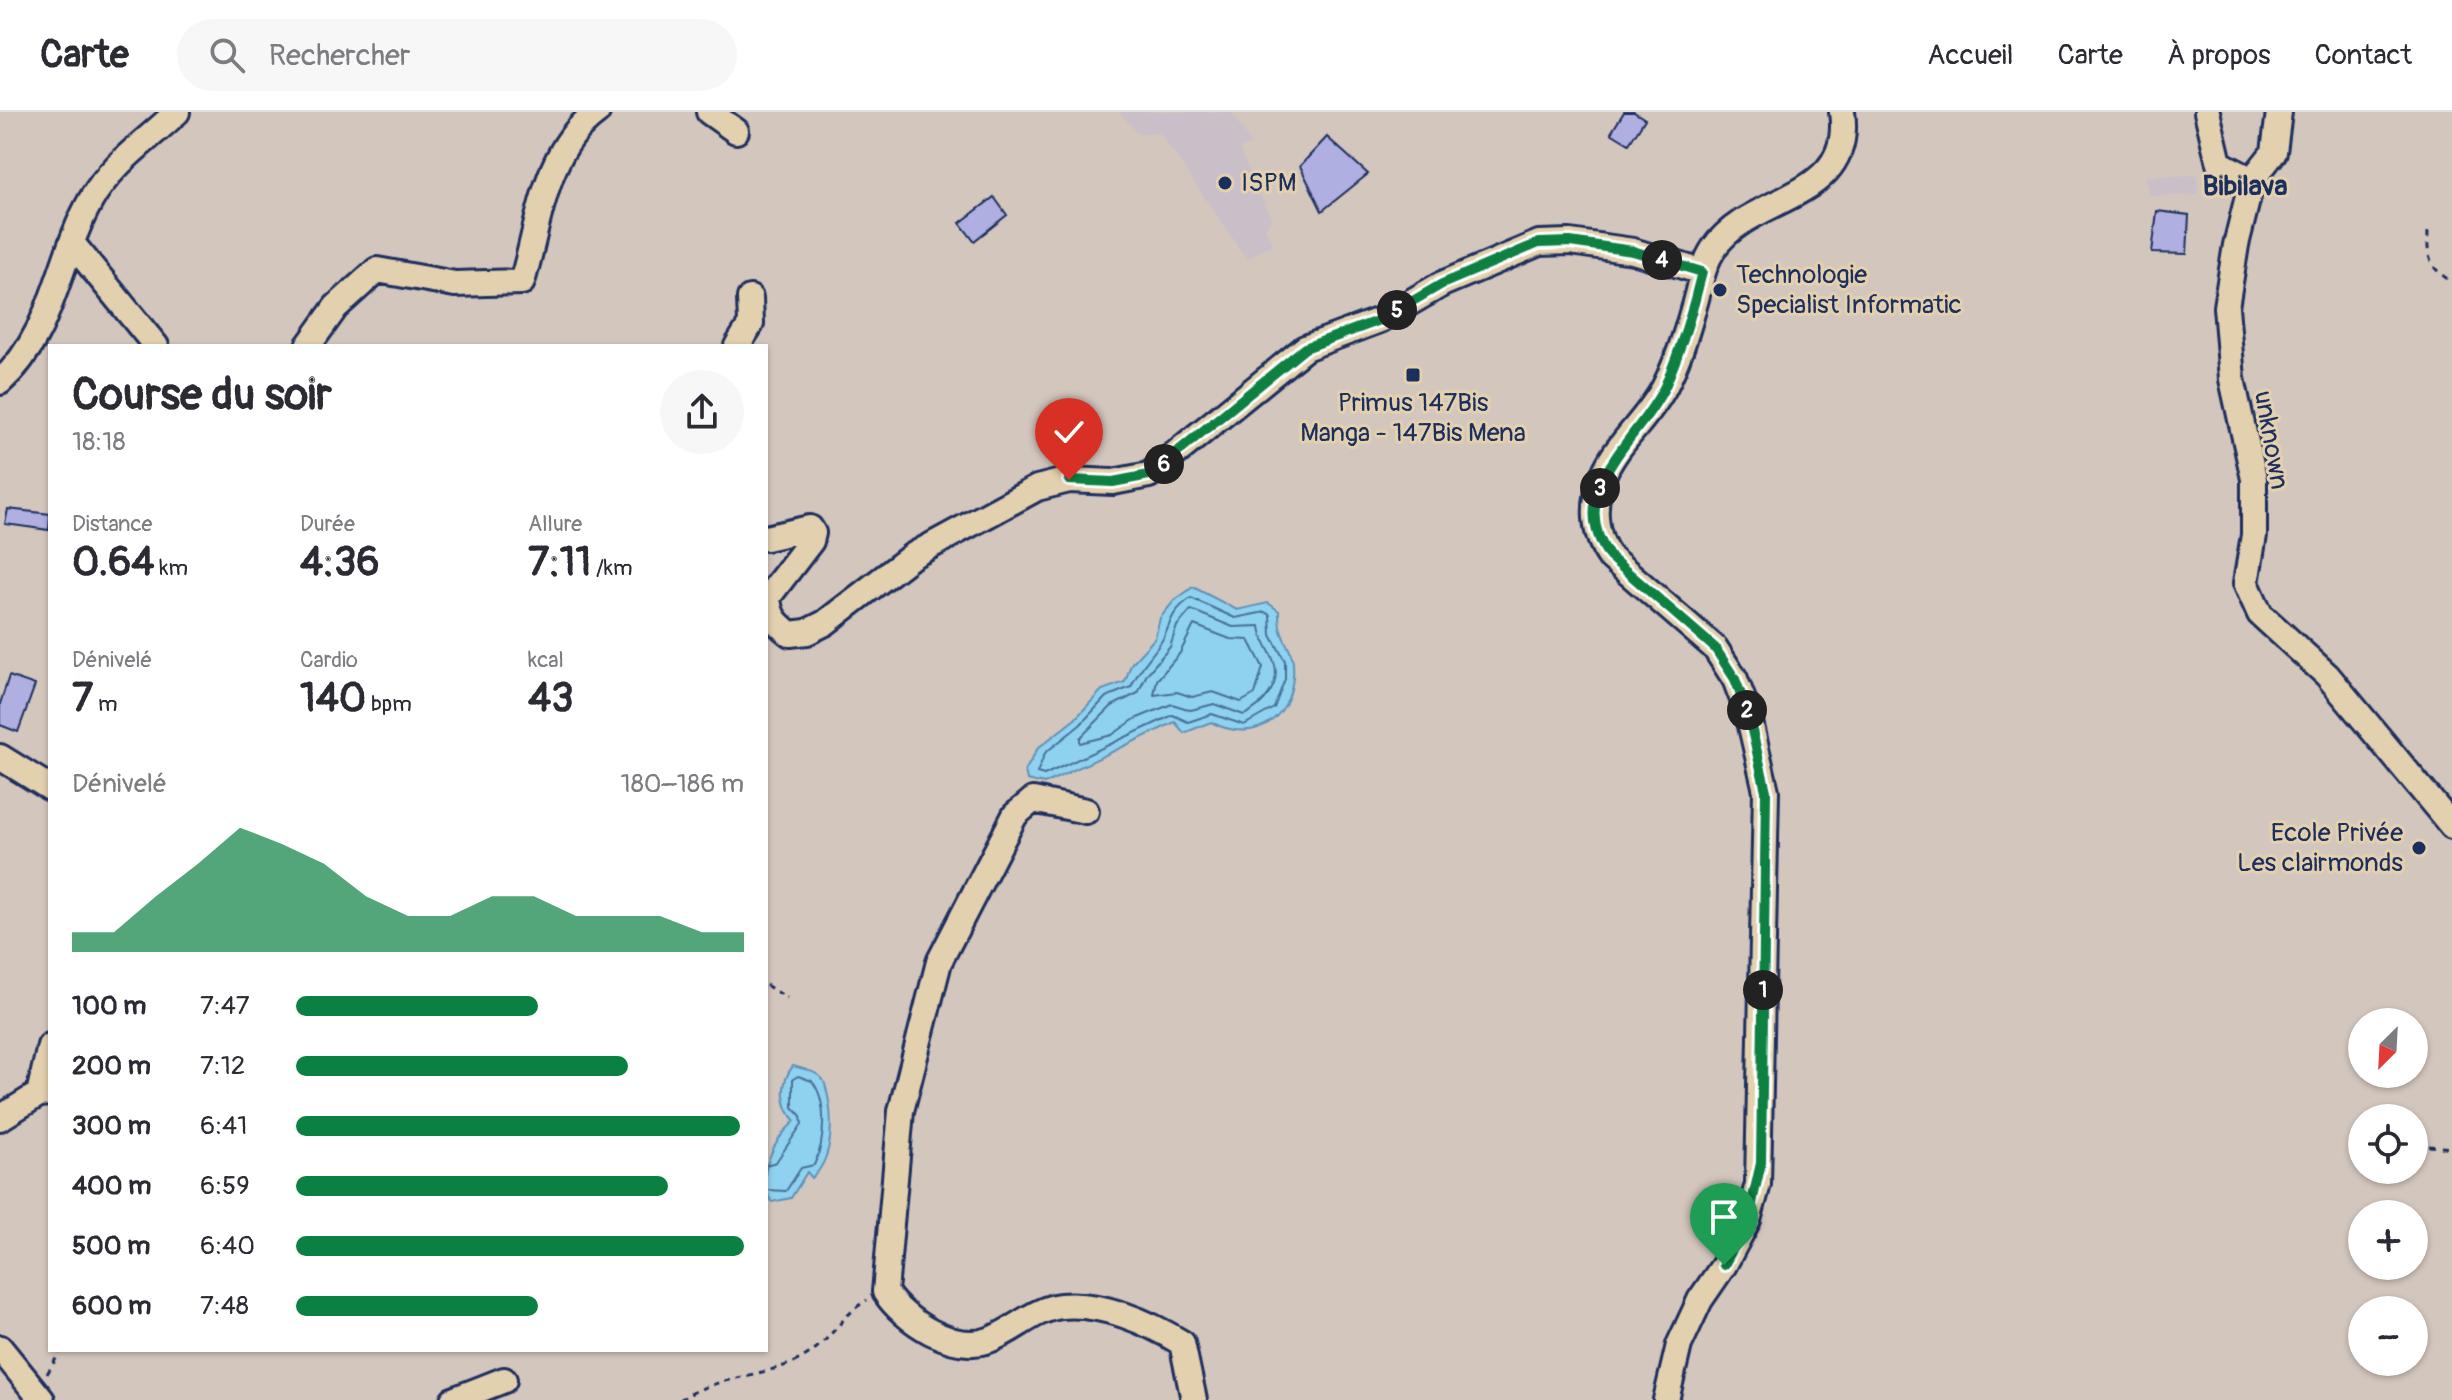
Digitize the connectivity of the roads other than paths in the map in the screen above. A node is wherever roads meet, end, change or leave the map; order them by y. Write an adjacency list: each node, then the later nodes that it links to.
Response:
1 (177, 112): 9 (street)
2 (597, 112): 13 (street)
3 (709, 112): 7 (street)
4 (1842, 112): 10 (street)
5 (2207, 112): 8 (street)
6 (2279, 112): 8 (street)
7 (736, 131)
8 (2252, 180): 22 (street, unknown)
9 (72, 243): 12 (street); 15 (street)
10 (1702, 272): 17 (street); 31 (street)
11 (750, 298): 14 (street)
12 (154, 344)
13 (309, 344)
14 (738, 344)
15 (0, 382)
16 (768, 537): 18 (street)
17 (768, 597)
18 (768, 597)
19 (0, 757): 20 (street)
20 (48, 787)
21 (1086, 811): 30 (street)
22 (2452, 826)
23 (48, 1065): 24 (street)
24 (45, 1094): 25 (street)
25 (0, 1118)
26 (0, 1348): 28 (street)
27 (504, 1380): 29 (street)
28 (42, 1400)
29 (453, 1400)
30 (1194, 1400)
31 (1666, 1400)

